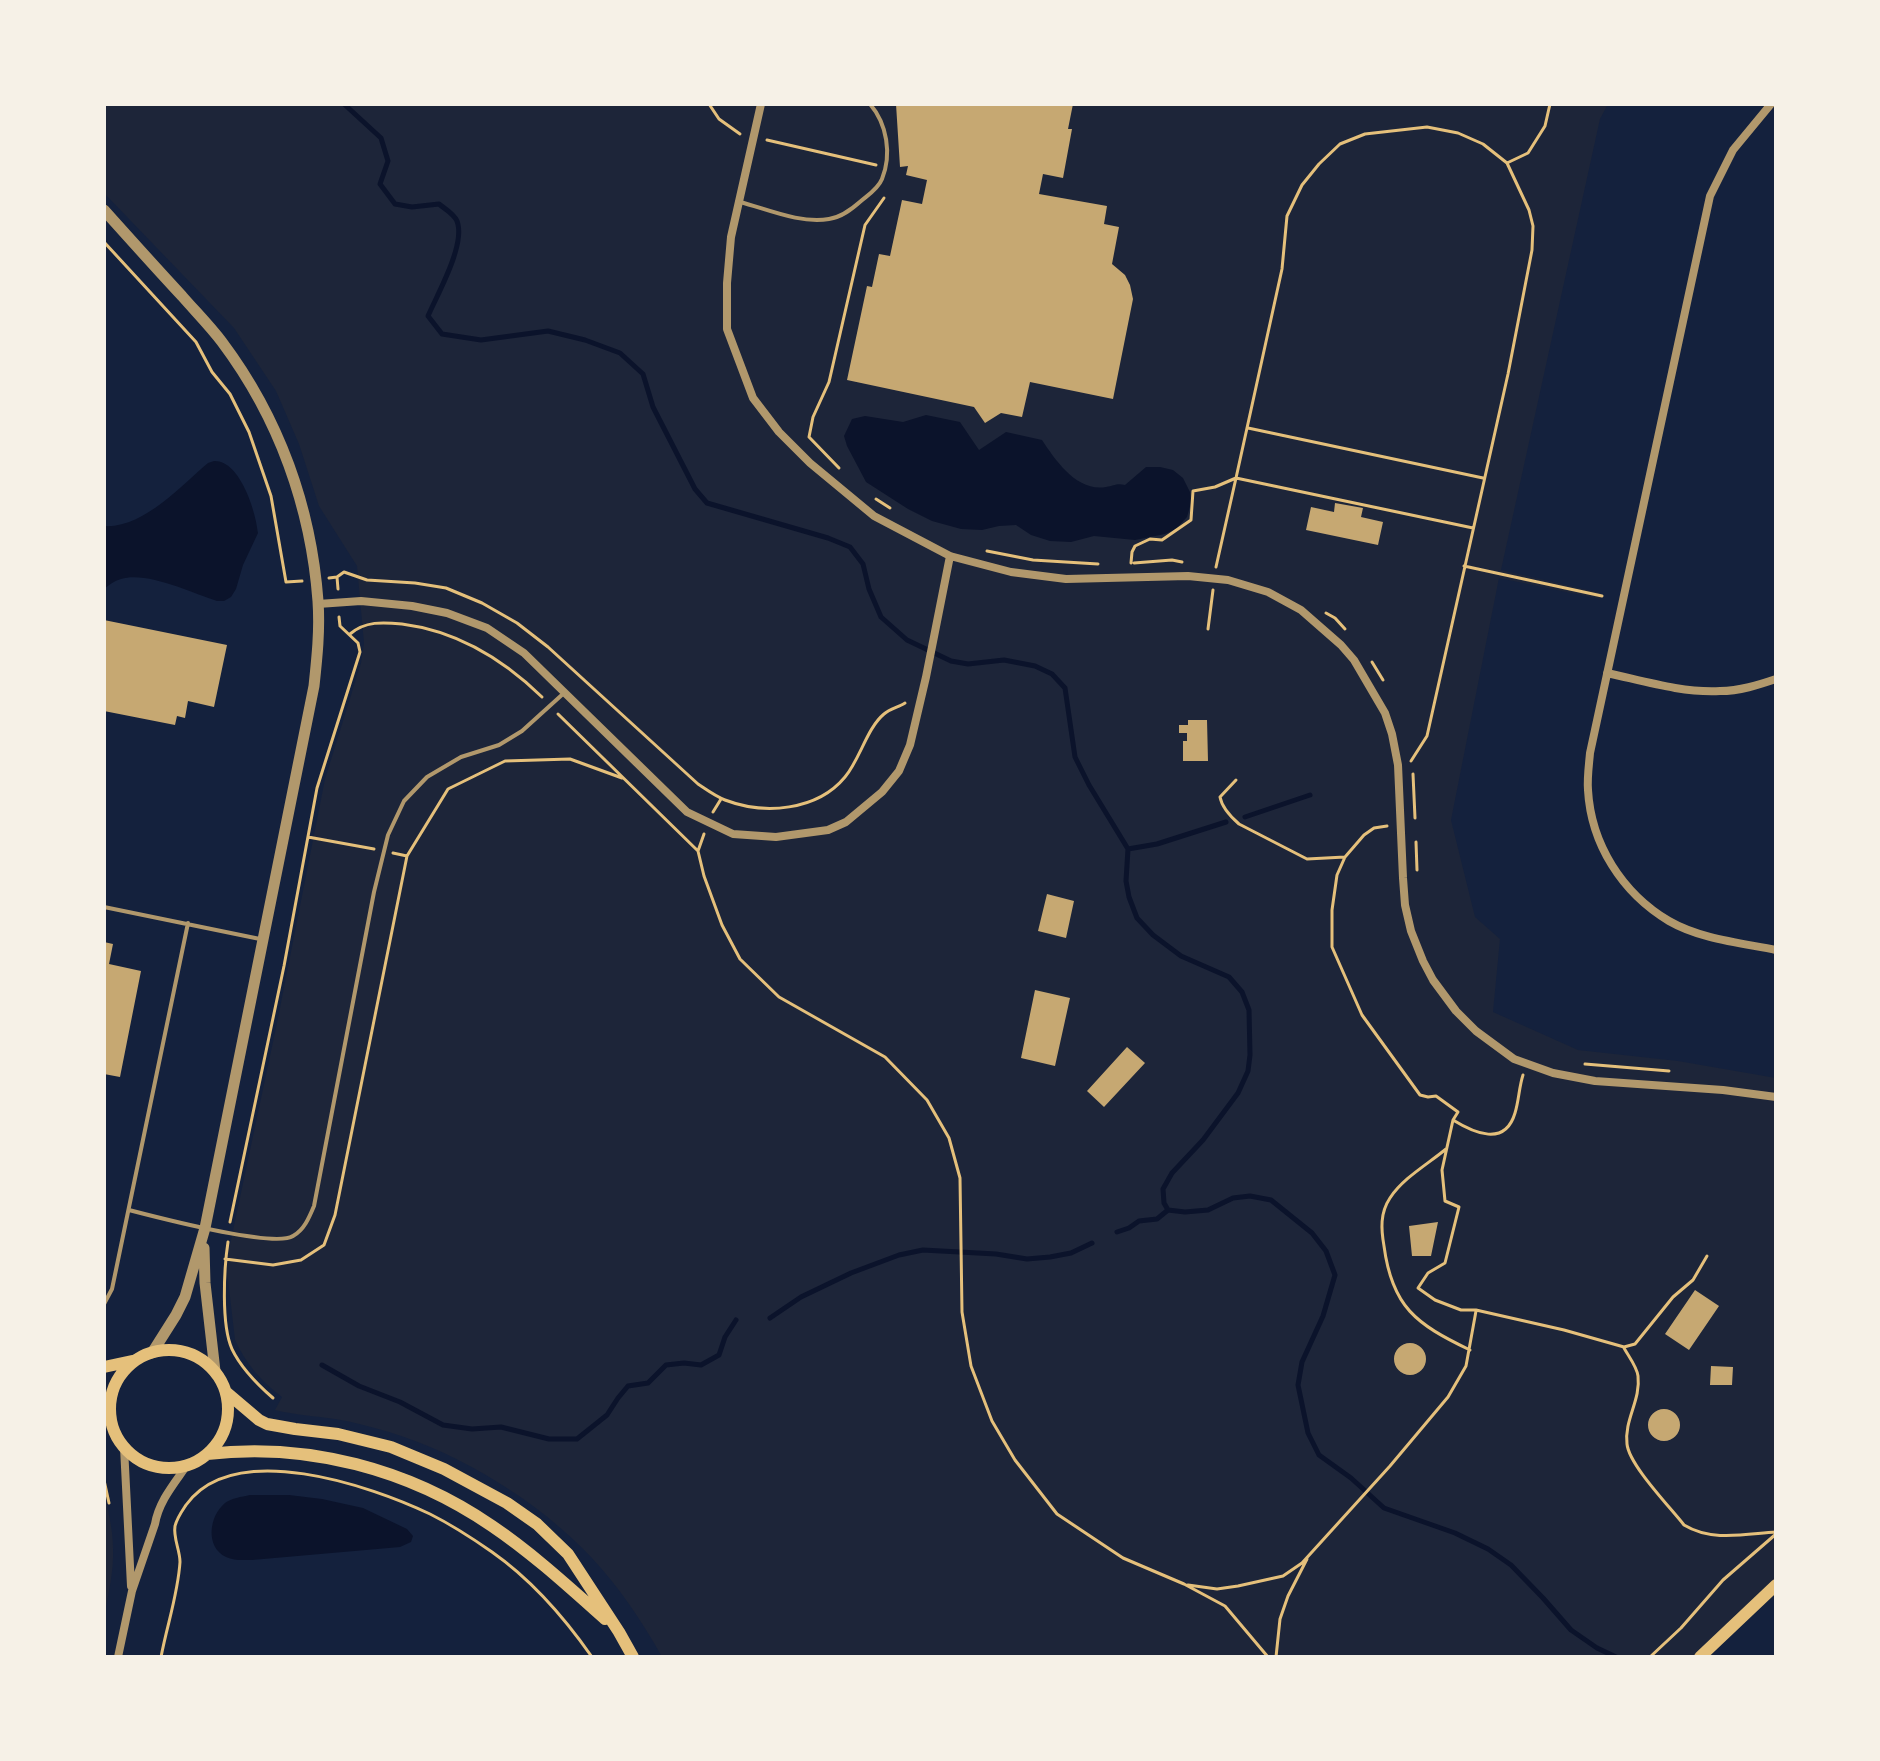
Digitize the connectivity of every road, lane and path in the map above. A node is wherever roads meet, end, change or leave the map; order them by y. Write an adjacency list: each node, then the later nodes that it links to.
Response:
1 (709, 104): 6 (path)
2 (761, 104): 6 (street)
3 (870, 104): 8 (lane)
4 (1550, 104): 7 (path)
5 (1771, 104): 37 (street)
6 (754, 138): 8 (path); 10 (street)
7 (1507, 163): 13 (path); 16 (path)
8 (884, 167): 10 (lane)
9 (886, 193): 14 (path)
10 (740, 202): 21 (street)
11 (104, 210): 31 (street)
12 (104, 242): 29 (path)
13 (1248, 428): 15 (path); 16 (path)
14 (838, 467)
15 (1236, 478): 19 (path); 22 (path); 24 (path)
16 (1483, 478): 19 (path)
17 (874, 498): 18 (path)
18 (899, 514)
19 (1473, 528): 25 (path)
20 (979, 549): 23 (path)
21 (950, 556): 28 (street); 41 (street)
22 (1187, 562)
23 (1107, 564)
24 (1217, 566): 26 (path); 28 (path)
25 (1464, 566): 30 (path); 43 (path)
26 (1227, 567)
27 (337, 577): 40 (path)
28 (1214, 579): 34 (path); 46 (street)
29 (297, 581)
30 (1602, 596)
31 (318, 604): 41 (street); 56 (street)
32 (1323, 611): 35 (path)
33 (340, 626): 47 (path)
34 (1208, 629)
35 (1345, 630)
36 (1369, 659): 39 (path)
37 (1607, 673): 38 (street); 57 (street)
38 (1776, 679)
39 (1385, 684)
40 (908, 692)
41 (564, 693): 49 (lane)
42 (1408, 746): 43 (path)
43 (1411, 761): 46 (path)
44 (625, 780): 51 (path)
45 (1236, 780): 52 (path)
46 (1401, 825): 52 (path); 59 (street)
47 (308, 837): 49 (path); 66 (path)
48 (1416, 837): 53 (path)
49 (384, 851): 51 (path); 66 (lane)
50 (698, 851): 87 (path)
51 (407, 856): 68 (path)
52 (1345, 857): 62 (path)
53 (1417, 875)
54 (104, 907): 55 (lane)
55 (188, 923): 56 (lane); 64 (lane)
56 (262, 939): 65 (street)
57 (1776, 950)
58 (1576, 1063): 60 (path)
59 (1528, 1064): 61 (street); 62 (path)
60 (1682, 1073)
61 (1776, 1097)
62 (1453, 1120): 63 (path)
63 (1446, 1149): 70 (path); 72 (path)
64 (129, 1210): 65 (lane); 69 (lane)
65 (205, 1228): 66 (lane); 73 (street); 76 (street)
66 (229, 1232): 68 (path)
67 (1707, 1256): 71 (path)
68 (225, 1259): 78 (path)
69 (104, 1304)
70 (1476, 1310): 71 (path); 72 (path)
71 (1624, 1347): 85 (path)
72 (1470, 1350): 86 (path)
73 (152, 1353): 74 (main road); 76 (main road)
74 (136, 1360): 75 (main road); 79 (main road)
75 (104, 1367)
76 (215, 1371): 77 (main road)
77 (226, 1392): 81 (main road); 90 (main road)
78 (273, 1398)
79 (109, 1426): 80 (main road)
80 (124, 1447): 82 (main road); 89 (street)
81 (207, 1454): 82 (main road); 90 (main road)
82 (187, 1465): 89 (street)
83 (104, 1480): 84 (path)
84 (109, 1503)
85 (1776, 1533): 97 (path)
86 (1310, 1554): 87 (path); 96 (path)
87 (1184, 1584): 95 (path)
88 (1776, 1585): 98 (main road)
89 (132, 1591): 91 (street)
90 (619, 1632): 94 (main road)
91 (118, 1657)
92 (161, 1657): 93 (path)
93 (592, 1657)
94 (633, 1657)
95 (1268, 1657)
96 (1276, 1657)
97 (1650, 1657)
98 (1700, 1657)

